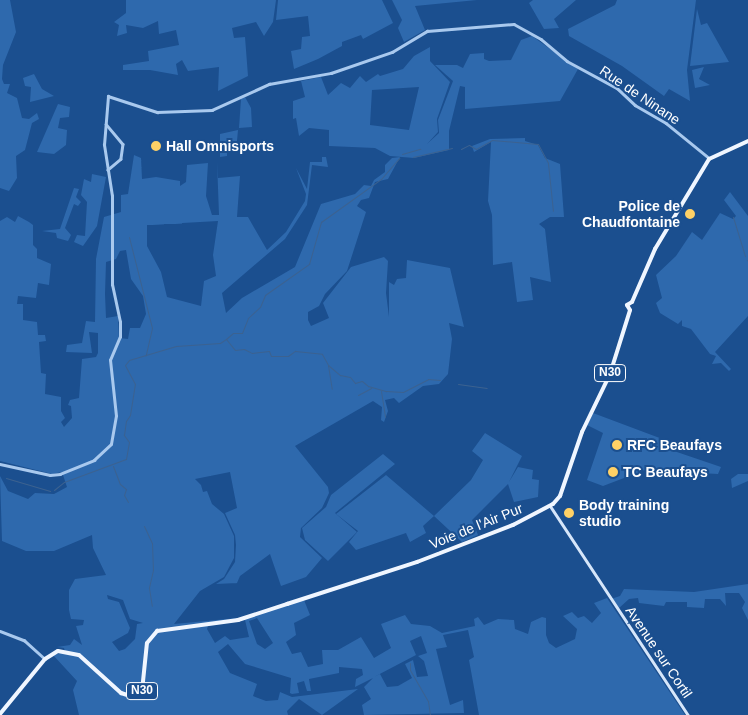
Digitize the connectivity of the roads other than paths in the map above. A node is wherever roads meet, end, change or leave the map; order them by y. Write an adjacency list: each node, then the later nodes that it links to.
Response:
1 (106, 124): 3 (street, Rue de Ninane); 4 (street); 5 (street)
2 (748, 141): 3 (main road)
3 (711, 160): 8 (main road, Voie de l'Air Pur / N30)
4 (107, 162): 5 (street); 6 (street)
5 (112, 165): 6 (street)
6 (108, 170): 7 (street)
7 (0, 464)
8 (550, 506): 10 (main road, Voie de l'Air Pur / N30); 12 (main road, Avenue sur Cortil)
9 (0, 631): 10 (street)
10 (46, 659): 11 (main road)
11 (0, 714)
12 (688, 715)

